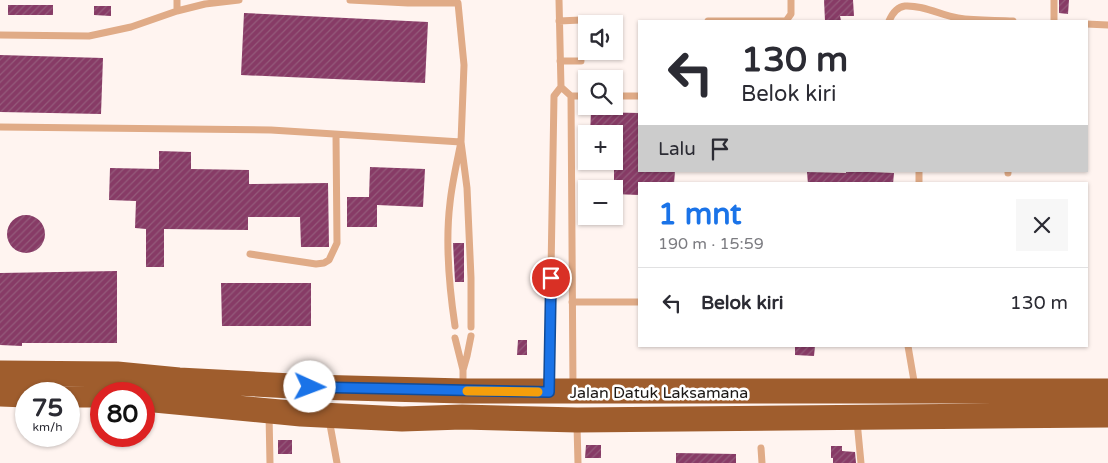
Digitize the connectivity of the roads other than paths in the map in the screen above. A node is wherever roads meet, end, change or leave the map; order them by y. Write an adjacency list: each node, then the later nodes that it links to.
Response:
1 (177, 0): 8 (lane)
2 (239, 0): 8 (lane)
3 (350, 0): 7 (lane)
4 (559, 0): 14 (lane)
5 (791, 0): 10 (lane)
6 (1054, 0): 13 (lane)
7 (458, 2): 27 (lane)
8 (177, 11): 17 (lane)
9 (578, 20): 14 (lane)
10 (786, 20)
11 (890, 20): 12 (lane)
12 (995, 20)
13 (1054, 20)
14 (559, 21): 18 (lane)
15 (1088, 24): 16 (lane)
16 (1108, 25)
17 (0, 35)
18 (560, 61): 19 (lane); 20 (lane)
19 (581, 61)
20 (561, 87): 21 (lane); 40 (lane)
21 (571, 96): 22 (lane); 29 (lane)
22 (578, 96)
23 (623, 96): 24 (lane)
24 (638, 96)
25 (0, 127): 26 (lane)
26 (336, 135): 27 (lane); 28 (lane)
27 (460, 142): 31 (lane); 32 (lane)
28 (250, 254)
29 (572, 302): 30 (lane); 40 (lane)
30 (638, 302)
31 (455, 326)
32 (470, 327)
33 (471, 336): 43 (lane)
34 (455, 338): 43 (lane)
35 (908, 347): 45 (lane)
36 (0, 373): 37 (highway, Jalan Datuk Laksamana)
37 (96, 382)
38 (148, 382): 43 (highway, Jalan Datuk Laksamana)
39 (1108, 391): 45 (highway, Jalan Datuk Laksamana)
40 (561, 392): 43 (highway, Jalan Datuk Laksamana); 45 (highway, Jalan Datuk Laksamana)
41 (0, 394): 42 (highway)
42 (15, 394)
43 (463, 397): 48 (highway, Jalan Datuk Laksamana); 50 (highway, Jalan Datuk Laksamana)
44 (155, 400): 46 (highway, Jalan Datuk Laksamana)
45 (917, 404): 47 (highway, Jalan Datuk Laksamana); 49 (highway, Jalan Datuk Laksamana)
46 (269, 411): 48 (highway, Jalan Datuk Laksamana); 52 (lane)
47 (1108, 415)
48 (329, 416): 53 (lane)
49 (857, 417): 50 (highway, Jalan Datuk Laksamana); 56 (lane)
50 (577, 420): 54 (lane)
51 (761, 448): 55 (lane)
52 (270, 463)
53 (337, 463)
54 (578, 463)
55 (762, 463)
56 (861, 463)

